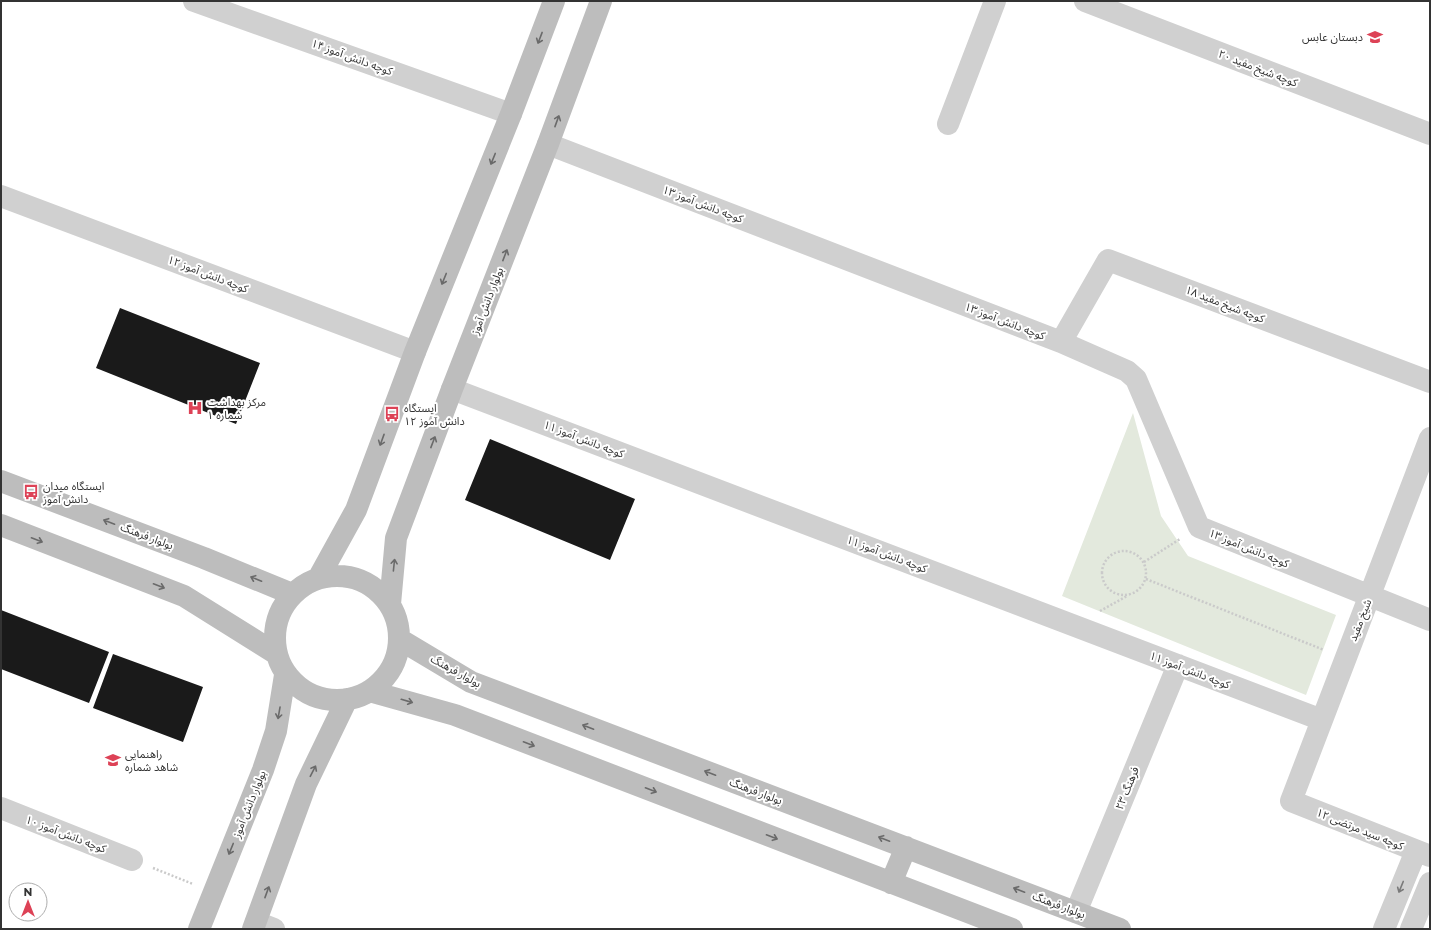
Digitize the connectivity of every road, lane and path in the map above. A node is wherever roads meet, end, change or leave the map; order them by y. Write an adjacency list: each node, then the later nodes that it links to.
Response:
1 (194, 1): 6 (street, کوچه دانش آموز ۱۴)
2 (554, 1): 6 (main road, one-way to 6)
3 (601, 1): 9 (main road, بولوار دانش آموز, one-way to 3)
4 (995, 1): 7 (street)
5 (1085, 1): 8 (street, کوچه شیخ مفید ۲۰)
6 (511, 114): 12 (main road, one-way to 12)
7 (948, 124)
8 (1430, 134)
9 (548, 144): 11 (street, کوچه دانش آموز ۱۳); 14 (main road, بولوار دانش آموز, one-way to 9)
10 (1, 196): 12 (street, کوچه دانش آموز ۱۲)
11 (1061, 342): 13 (street, کوچه شیخ مفید ۱۸); 18 (street, کوچه دانش آموز ۱۳)
12 (415, 352): 20 (main road, one-way to 20)
13 (1430, 382)
14 (452, 389): 24 (main road, بولوار دانش آموز, one-way to 14); 29 (street, کوچه دانش آموز ۱۱)
15 (1430, 438): 23 (street, شیخ مفید)
16 (1, 481): 22 (main road, بولوار فرهنگ, one-way to 16)
17 (1, 525): 27 (main road, one-way to 27)
18 (1199, 528): 19 (path); 23 (street, کوچه دانش آموز ۱۳)
19 (1144, 562): 21 (path); 21 (path)
20 (319, 577): 22 (main road); 24 (main road)
21 (1146, 578): 28 (path)
22 (292, 594): 27 (main road)
23 (1369, 597): 25 (street, کوچه دانش آموز ۱۳); 28 (street, شیخ مفید)
24 (390, 604): 26 (main road)
25 (1430, 620)
26 (399, 639): 31 (main road); 36 (main road, بولوار فرهنگ, one-way to 26)
27 (276, 653): 30 (main road)
28 (1345, 659): 33 (street, شیخ مفید)
29 (1178, 665): 33 (street, کوچه دانش آموز ۱۱); 42 (street, فرهنگ ۲۳)
30 (286, 675): 32 (main road); 41 (main road, بولوار دانش آموز, one-way to 41)
31 (369, 691): 32 (main road); 39 (main road, one-way to 39)
32 (347, 700): 43 (main road, one-way to 32)
33 (1322, 720): 34 (street, شیخ مفید)
34 (1291, 801): 37 (street, کوچه سید مرتضی ۱۲)
35 (1, 808): 38 (street, کوچه دانش آموز ۱۰)
36 (906, 847): 39 (main road); 42 (main road, بولوار فرهنگ, one-way to 36)
37 (1423, 853): 47 (street, one-way to 47)
38 (132, 860): 41 (path)
39 (891, 883): 45 (main road)
40 (1430, 883): 48 (street)
41 (214, 892): 44 (main road, بولوار دانش آموز)
42 (1076, 912): 46 (main road, بولوار فرهنگ)
43 (261, 927)
44 (199, 929)
45 (1012, 929)
46 (1120, 929)
47 (1384, 929)
48 (1411, 929)

